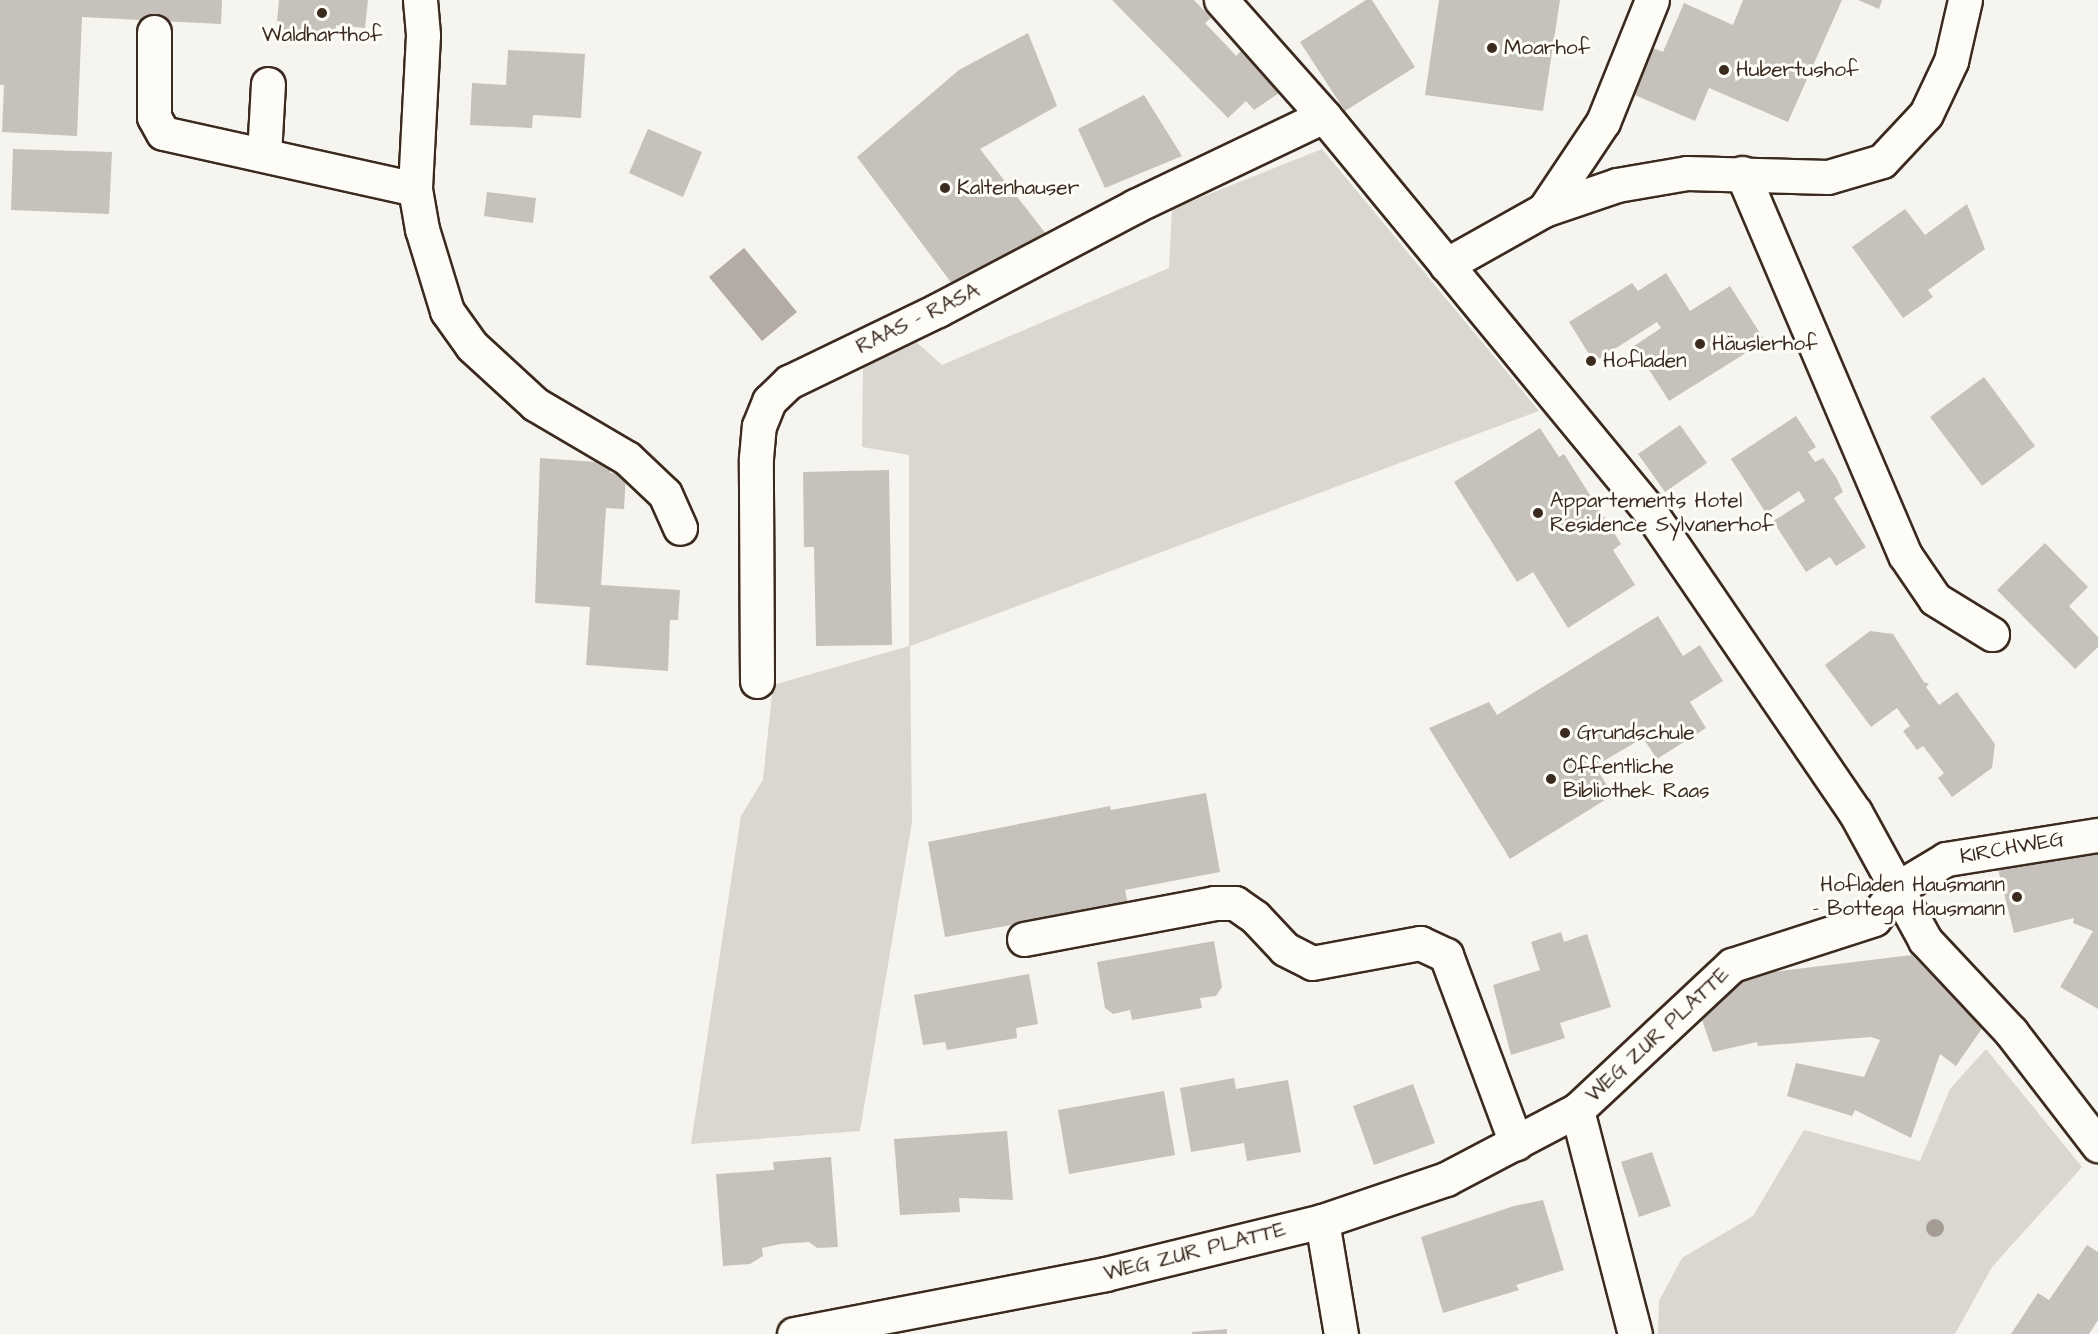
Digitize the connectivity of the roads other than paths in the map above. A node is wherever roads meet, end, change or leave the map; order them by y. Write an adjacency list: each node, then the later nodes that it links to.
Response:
1 (420, 0): 10 (street)
2 (1221, 0): 7 (street)
3 (1652, 0): 11 (street)
4 (1965, 0): 9 (street)
5 (154, 32): 8 (street)
6 (268, 84): 8 (street)
7 (1324, 116): 12 (street); 15 (street, RAAS - RASA)
8 (264, 155): 10 (street)
9 (1742, 173): 11 (street); 14 (street)
10 (415, 189): 13 (street)
11 (1544, 210): 12 (street)
12 (1446, 265): 17 (street)
13 (680, 528)
14 (1992, 634)
15 (757, 681)
16 (2098, 835): 17 (street, KIRCHWEG)
17 (1898, 888): 19 (street, WEG ZUR PLATTE); 21 (street)
18 (1024, 939): 20 (street)
19 (1577, 1110): 20 (street, WEG ZUR PLATTE); 25 (street, WEG ZUR PLATTE)
20 (1516, 1143): 22 (street, WEG ZUR PLATTE)
21 (2098, 1145)
22 (1323, 1221): 23 (street, WEG ZUR PLATTE); 24 (street)
23 (794, 1334)
24 (1341, 1334)
25 (1635, 1334)

